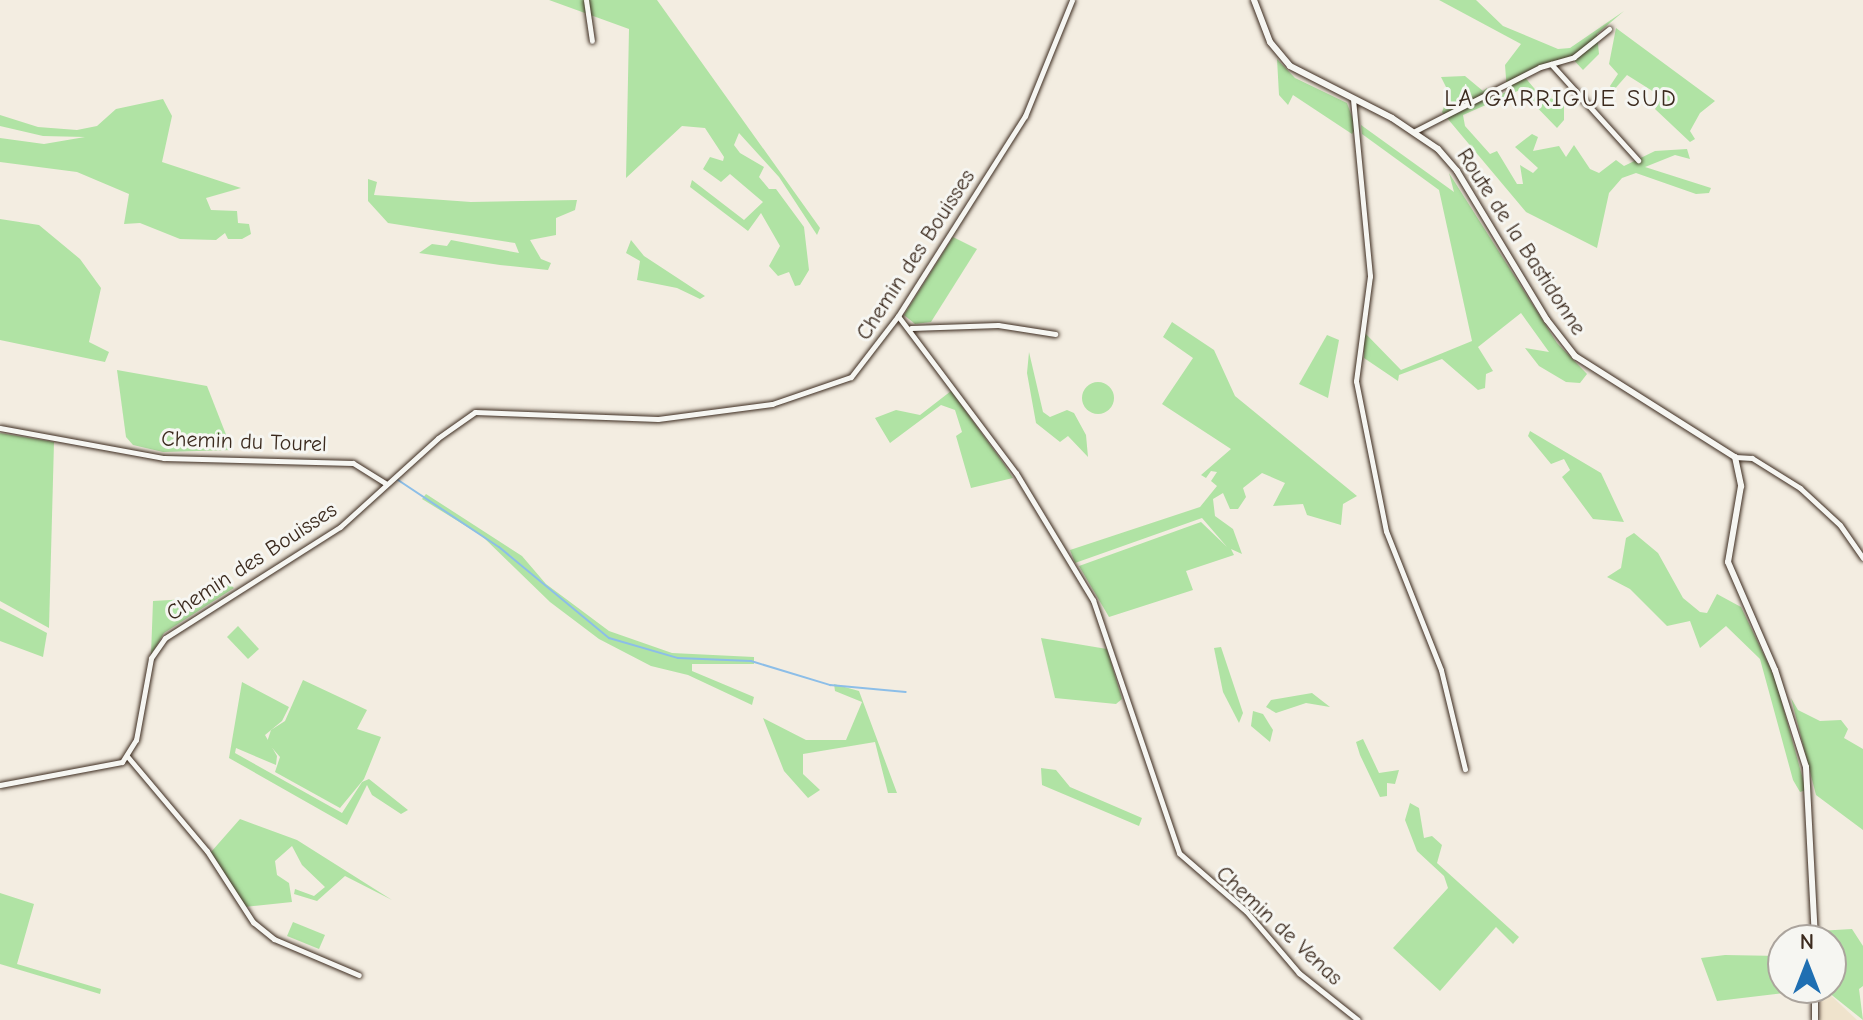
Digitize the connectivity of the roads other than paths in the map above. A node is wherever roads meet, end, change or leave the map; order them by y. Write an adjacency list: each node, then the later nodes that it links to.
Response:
1 (586, 0): 5 (street)
2 (1072, 0): 10 (street, Chemin des Bouisses)
3 (1254, 0): 7 (street, Route de la Bastidonne)
4 (1609, 29): 6 (street)
5 (592, 41)
6 (1551, 64): 8 (street); 9 (street)
7 (1353, 99): 8 (street, Route de la Bastidonne); 18 (street)
8 (1415, 131): 14 (street, Route de la Bastidonne)
9 (1638, 160)
10 (898, 316): 11 (street); 15 (street, Chemin des Bouisses)
11 (910, 328): 12 (street); 22 (street, Chemin de Venas)
12 (1055, 334)
13 (0, 428): 15 (street, Chemin du Tourel)
14 (1735, 457): 16 (street); 20 (street)
15 (386, 484): 17 (street, Chemin des Bouisses)
16 (1863, 558)
17 (127, 756): 19 (street); 21 (street)
18 (1465, 769)
19 (0, 785)
20 (1815, 924)
21 (359, 975)
22 (1358, 1020)

